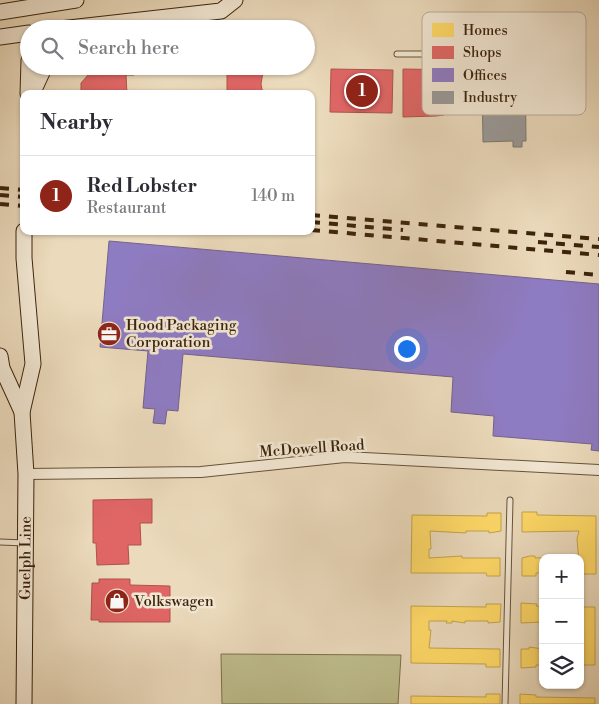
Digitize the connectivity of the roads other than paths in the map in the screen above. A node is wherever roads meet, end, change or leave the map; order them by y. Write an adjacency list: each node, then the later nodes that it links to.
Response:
1 (76, 0): 3 (main road)
2 (235, 0): 6 (main road)
3 (31, 4): 4 (main road); 5 (main road)
4 (0, 12)
5 (30, 20)
6 (150, 20)
7 (20, 34): 8 (main road)
8 (0, 37)
9 (396, 54): 10 (lane)
10 (422, 54)
11 (29, 75): 13 (main road)
12 (41, 75): 14 (main road)
13 (28, 90)
14 (34, 90)
15 (24, 235): 17 (main road, Guelph Line)
16 (0, 356): 17 (main road, Guelph Line)
17 (22, 412): 19 (main road, Guelph Line)
18 (599, 470): 19 (street, McDowell Road)
19 (26, 474): 22 (main road, Guelph Line)
20 (510, 500): 24 (lane)
21 (0, 542): 22 (lane)
22 (25, 543): 23 (main road, Guelph Line)
23 (24, 704)
24 (505, 704)

